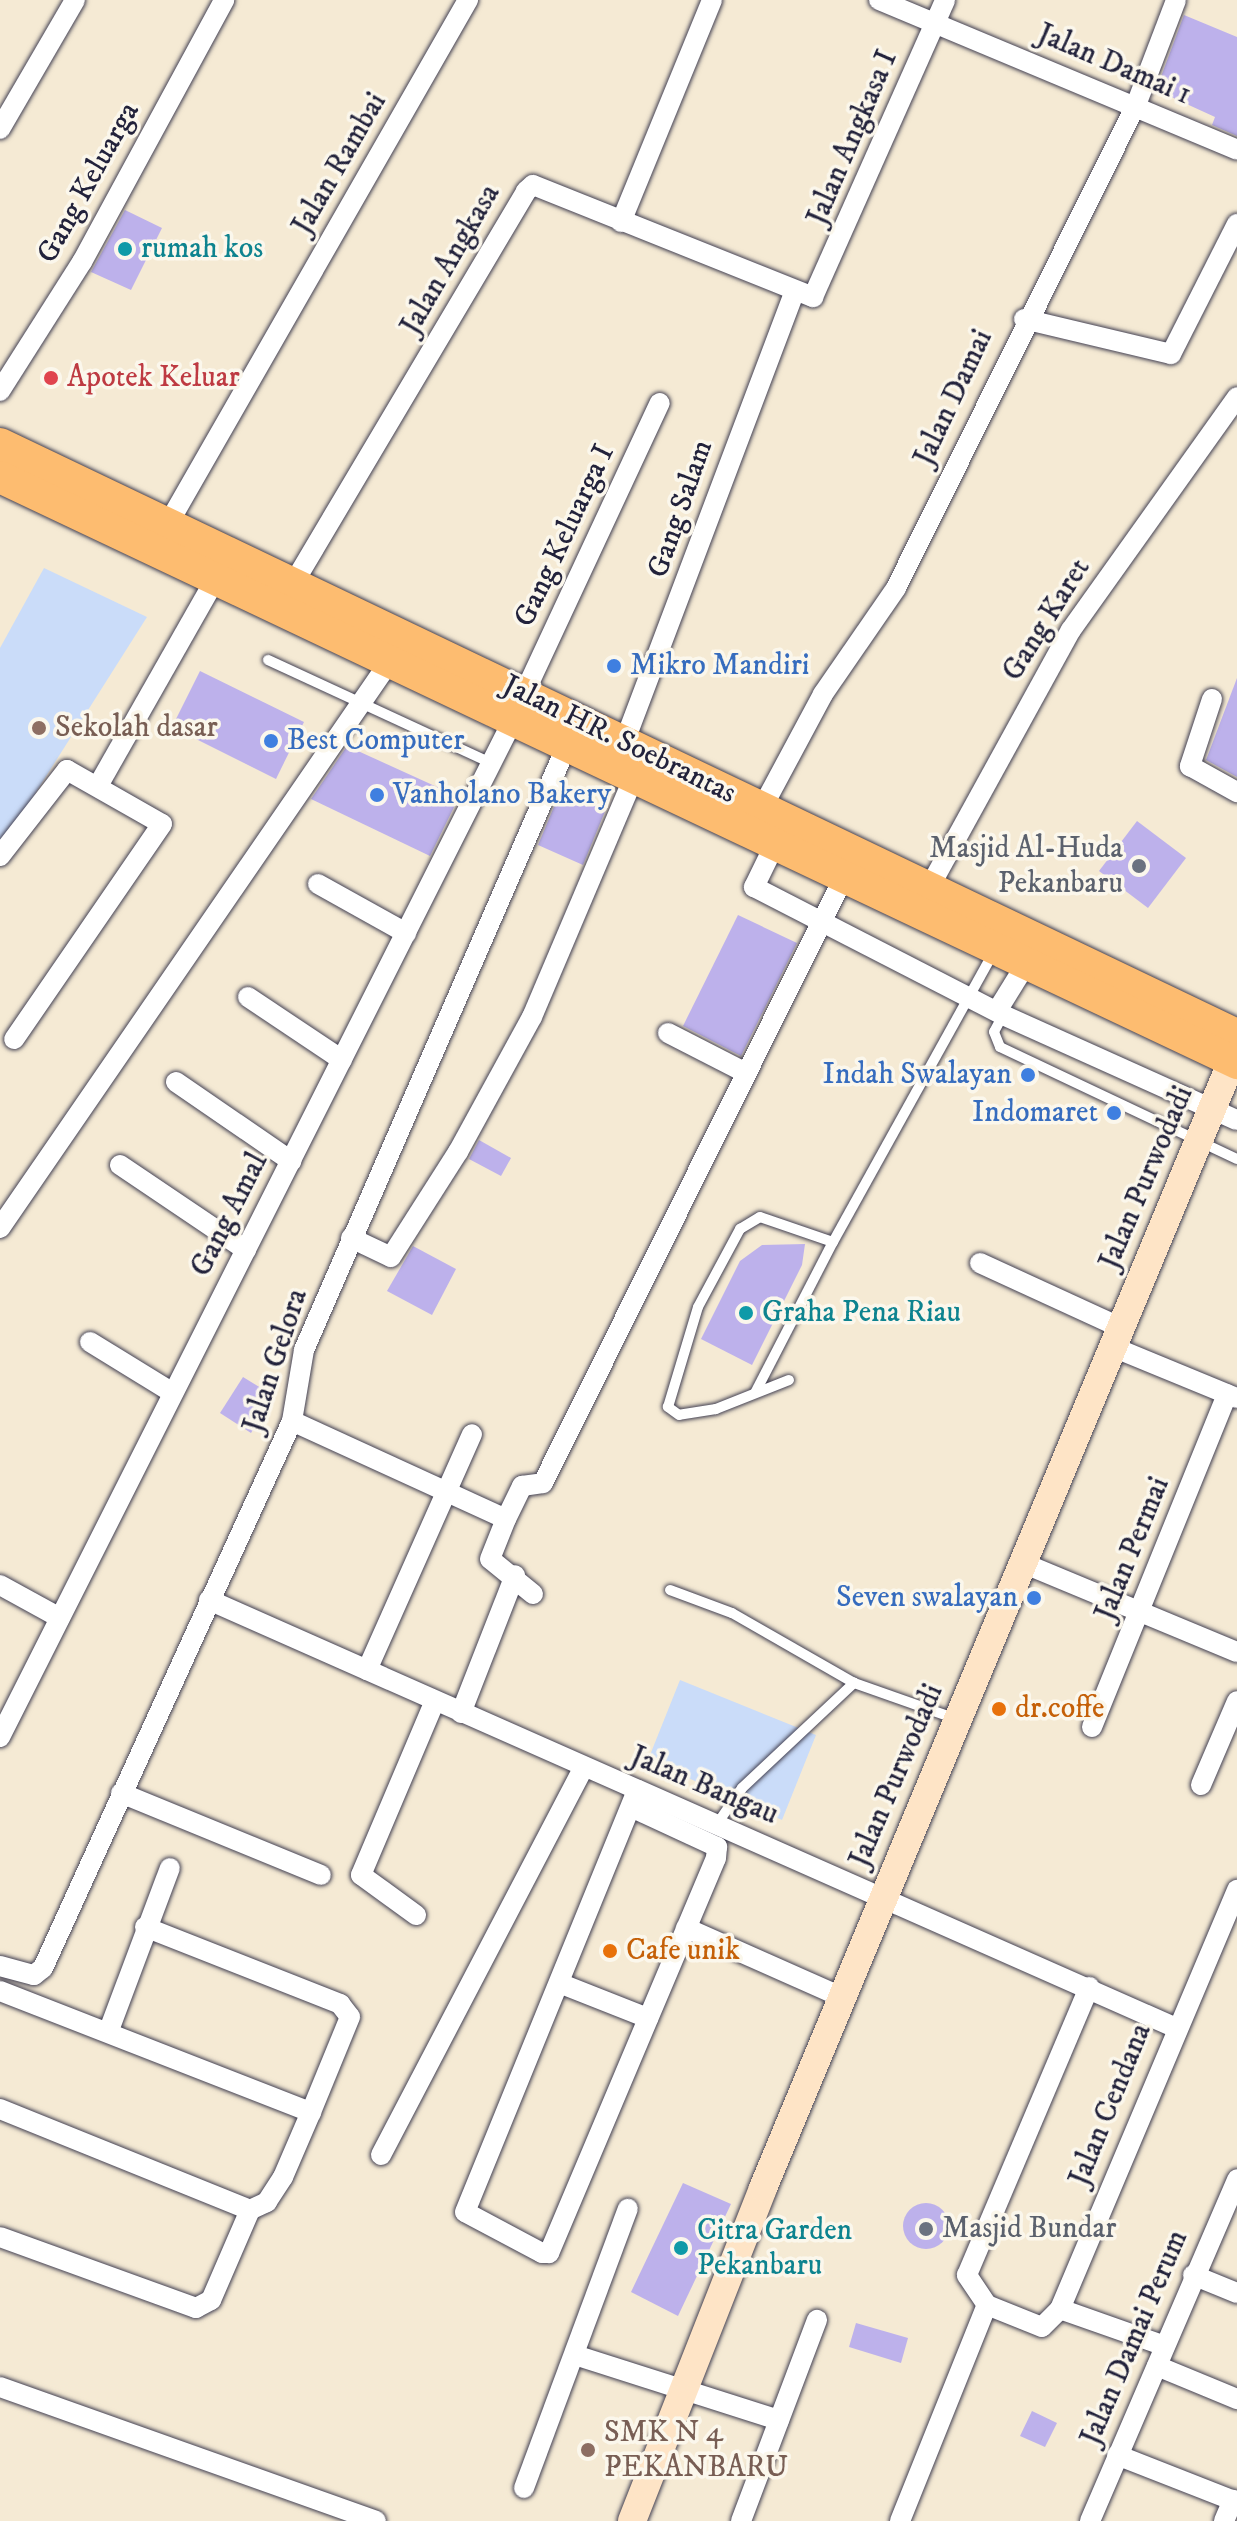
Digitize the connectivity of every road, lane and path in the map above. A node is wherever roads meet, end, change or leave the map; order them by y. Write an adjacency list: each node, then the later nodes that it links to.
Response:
1 (75, 0): 10 (street)
2 (224, 0): 16 (street, Gang Keluarga)
3 (468, 0): 21 (street, Jalan Rambai)
4 (712, 0): 12 (street)
5 (879, 0): 8 (street, Jalan Damai 1)
6 (945, 0): 8 (street, Jalan Angkasa I)
7 (1176, 0): 9 (street, Jalan Damai)
8 (934, 24): 9 (street, Jalan Damai 1); 14 (street, Jalan Angkasa I)
9 (1136, 105): 11 (street, Jalan Damai 1); 15 (street, Jalan Damai)
10 (0, 129)
11 (1237, 150)
12 (621, 222): 14 (street, Jalan Angkasa); 23 (street, Jalan Angkasa)
13 (1237, 224): 15 (street)
14 (804, 296): 29 (street, Gang Salam)
15 (1024, 319): 35 (street, Jalan Damai)
16 (0, 391)
17 (1237, 397): 40 (street, Gang Karet)
18 (660, 403): 28 (street, Gang Keluarga I)
19 (0, 444): 21 (main road, Jalan HR. Soebrantas)
20 (0, 477): 22 (main road, Jalan HR. Soebrantas)
21 (168, 524): 23 (main road, Jalan HR. Soebrantas)
22 (216, 578): 25 (main road, Jalan HR. Soebrantas); 33 (street)
23 (293, 584): 28 (main road, Jalan HR. Soebrantas)
24 (268, 660): 27 (lane)
25 (390, 661): 27 (street); 28 (main road, Jalan HR. Soebrantas)
26 (1212, 699): 34 (street)
27 (366, 705): 31 (lane); 59 (street)
28 (518, 707): 29 (main road, Jalan HR. Soebrantas); 30 (main road, Jalan HR. Soebrantas); 31 (street, Gang Amal)
29 (624, 743): 35 (main road, Jalan HR. Soebrantas)
30 (567, 745): 32 (main road, Jalan HR. Soebrantas); 60 (street, Jalan Gelora)
31 (491, 763): 42 (street, Gang Amal)
32 (634, 777): 36 (main road, Jalan HR. Soebrantas); 60 (street)
33 (99, 784): 37 (street); 49 (street)
34 (1237, 792)
35 (762, 808): 40 (main road, Jalan HR. Soebrantas)
36 (775, 844): 38 (main road, Jalan HR. Soebrantas); 41 (street)
37 (0, 856)
38 (844, 877): 41 (street); 43 (main road, Jalan HR. Soebrantas)
39 (318, 884): 42 (street)
40 (929, 888): 50 (main road, Jalan HR. Soebrantas)
41 (823, 919): 46 (street); 52 (street)
42 (406, 933): 51 (street, Gang Amal)
43 (995, 950): 44 (main road, Jalan HR. Soebrantas); 46 (lane)
44 (1026, 964): 47 (street); 50 (main road, Jalan HR. Soebrantas)
45 (248, 997): 51 (street)
46 (971, 997): 47 (street); 61 (lane)
47 (1000, 1013): 54 (street); 55 (lane)
48 (668, 1033): 52 (street)
49 (14, 1039)
50 (1235, 1053): 54 (street, Jalan Purwodadi)
51 (342, 1060): 57 (street, Gang Amal)
52 (746, 1073): 73 (street)
53 (176, 1082): 57 (street)
54 (1225, 1114): 55 (street, Jalan Purwodadi)
55 (1199, 1141): 56 (lane); 64 (street, Jalan Purwodadi)
56 (1237, 1159)
57 (291, 1161): 62 (street, Gang Amal)
58 (120, 1165): 62 (street)
59 (0, 1228)
60 (351, 1238): 70 (street, Jalan Gelora)
61 (833, 1242): 67 (lane); 67 (lane)
62 (246, 1250): 68 (street, Gang Amal)
63 (980, 1263): 64 (street)
64 (1117, 1338): 69 (street); 74 (street, Jalan Purwodadi)
65 (90, 1342): 68 (street)
66 (789, 1380): 67 (lane)
67 (756, 1391)
68 (173, 1393): 81 (street, Gang Amal)
69 (1232, 1396): 80 (street, Jalan Permai)
70 (292, 1421): 72 (street); 79 (street, Jalan Gelora)
71 (472, 1434): 72 (street)
72 (445, 1490): 73 (street); 83 (street)
73 (506, 1519): 75 (street)
74 (1023, 1563): 80 (street); 88 (street, Jalan Purwodadi)
75 (515, 1575): 78 (street); 87 (street)
76 (0, 1585): 81 (street)
77 (670, 1590): 84 (lane)
78 (533, 1594)
79 (209, 1600): 83 (street, Jalan Bangau); 93 (street, Jalan Gelora)
80 (1140, 1612): 82 (street); 89 (street, Jalan Permai)
81 (60, 1618): 90 (street, Gang Amal)
82 (1237, 1652)
83 (367, 1670): 85 (street, Jalan Bangau)
84 (854, 1683): 88 (lane); 95 (lane)
85 (435, 1701): 87 (street, Jalan Bangau); 100 (street)
86 (1237, 1701): 92 (street)
87 (461, 1713): 91 (street, Jalan Bangau)
88 (958, 1720): 98 (street, Jalan Purwodadi)
89 (1092, 1727)
90 (0, 1737)
91 (584, 1767): 94 (street, Jalan Bangau); 113 (street)
92 (1201, 1785)
93 (121, 1793): 97 (street); 103 (street, Jalan Gelora)
94 (634, 1798): 95 (street, Jalan Bangau); 102 (street); 104 (street)
95 (717, 1824): 98 (street, Jalan Bangau)
96 (170, 1868): 101 (street)
97 (321, 1875)
98 (885, 1895): 105 (street, Jalan Bangau); 107 (street, Jalan Purwodadi)
99 (1236, 1895): 109 (street, Jalan Cendana)
100 (416, 1915)
101 (145, 1927): 110 (street); 112 (street)
102 (686, 1928): 107 (street); 108 (street)
103 (0, 1966)
104 (559, 1983): 108 (street); 108 (street)
105 (1089, 1987): 109 (street, Jalan Bangau); 120 (street)
106 (0, 1991): 110 (street)
107 (842, 1997): 127 (street, Jalan Purwodadi)
108 (648, 2018)
109 (1174, 2027): 121 (street, Jalan Cendana)
110 (109, 2030): 112 (street)
111 (0, 2109): 116 (street)
112 (311, 2112): 116 (street)
113 (381, 2155)
114 (1236, 2182): 118 (street, Jalan Damai Perum)
115 (628, 2209): 124 (street)
116 (250, 2210): 117 (street)
117 (0, 2237)
118 (1193, 2275): 119 (street); 123 (street, Jalan Damai Perum)
119 (1237, 2293)
120 (987, 2305): 121 (street); 136 (street)
121 (1060, 2309): 123 (street)
122 (817, 2320): 129 (street)
123 (1165, 2346): 125 (street, Jalan Damai Perum)
124 (575, 2355): 127 (street); 131 (street)
125 (1157, 2366): 128 (street); 130 (street, Jalan Damai Perum)
126 (0, 2387): 133 (street)
127 (681, 2394): 129 (street); 134 (street, Jalan Purwodadi)
128 (1237, 2399)
129 (779, 2420): 135 (street)
130 (1117, 2455): 132 (street); 137 (street, Jalan Damai Perum)
131 (524, 2488)
132 (1235, 2501): 138 (street)
133 (376, 2521)
134 (632, 2521)
135 (741, 2521)
136 (900, 2521)
137 (1090, 2521)
138 (1224, 2521)

